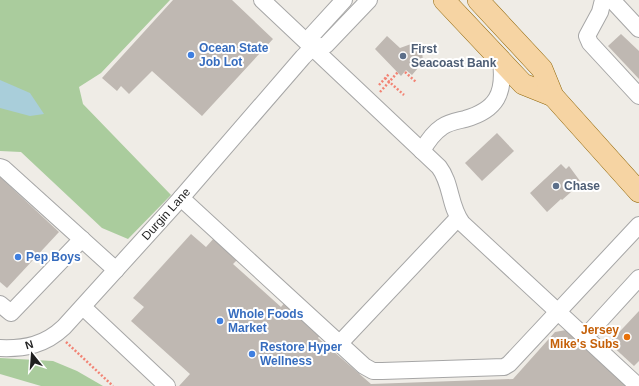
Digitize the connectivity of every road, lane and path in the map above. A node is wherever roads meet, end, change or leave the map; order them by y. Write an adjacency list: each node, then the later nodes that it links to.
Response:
1 (262, 0): 9 (street)
2 (344, 0): 9 (street, Durgin Lane)
3 (369, 0): 9 (street, Durgin Lane)
4 (444, 0): 10 (main road)
5 (478, 0): 19 (main road)
6 (603, 0): 20 (street)
7 (612, 0): 8 (street)
8 (639, 29)
9 (312, 48): 22 (street); 25 (street, Durgin Lane)
10 (502, 61): 19 (main road); 22 (street)
11 (398, 72): 15 (path)
12 (405, 72): 16 (path)
13 (389, 74): 14 (path)
14 (385, 78): 15 (path); 17 (path)
15 (389, 82): 18 (path); 21 (path)
16 (416, 82)
17 (379, 85)
18 (404, 96)
19 (553, 96): 24 (main road)
20 (639, 96)
21 (376, 97)
22 (422, 151): 26 (street)
23 (0, 167): 28 (street)
24 (639, 192)
25 (181, 198): 29 (street, Durgin Lane); 36 (street)
26 (458, 218): 33 (street); 36 (street)
27 (639, 226): 33 (street)
28 (82, 239): 29 (street); 32 (street)
29 (116, 270): 31 (street, Durgin Lane)
30 (639, 278): 35 (street)
31 (83, 307): 34 (street, Durgin Lane); 40 (street)
32 (4, 312)
33 (558, 312): 35 (street); 36 (street)
34 (57, 334): 37 (street, Durgin Lane); 39 (path)
35 (585, 337): 38 (street)
36 (340, 343)
37 (0, 348)
38 (638, 385)
39 (113, 386)
40 (167, 386)

